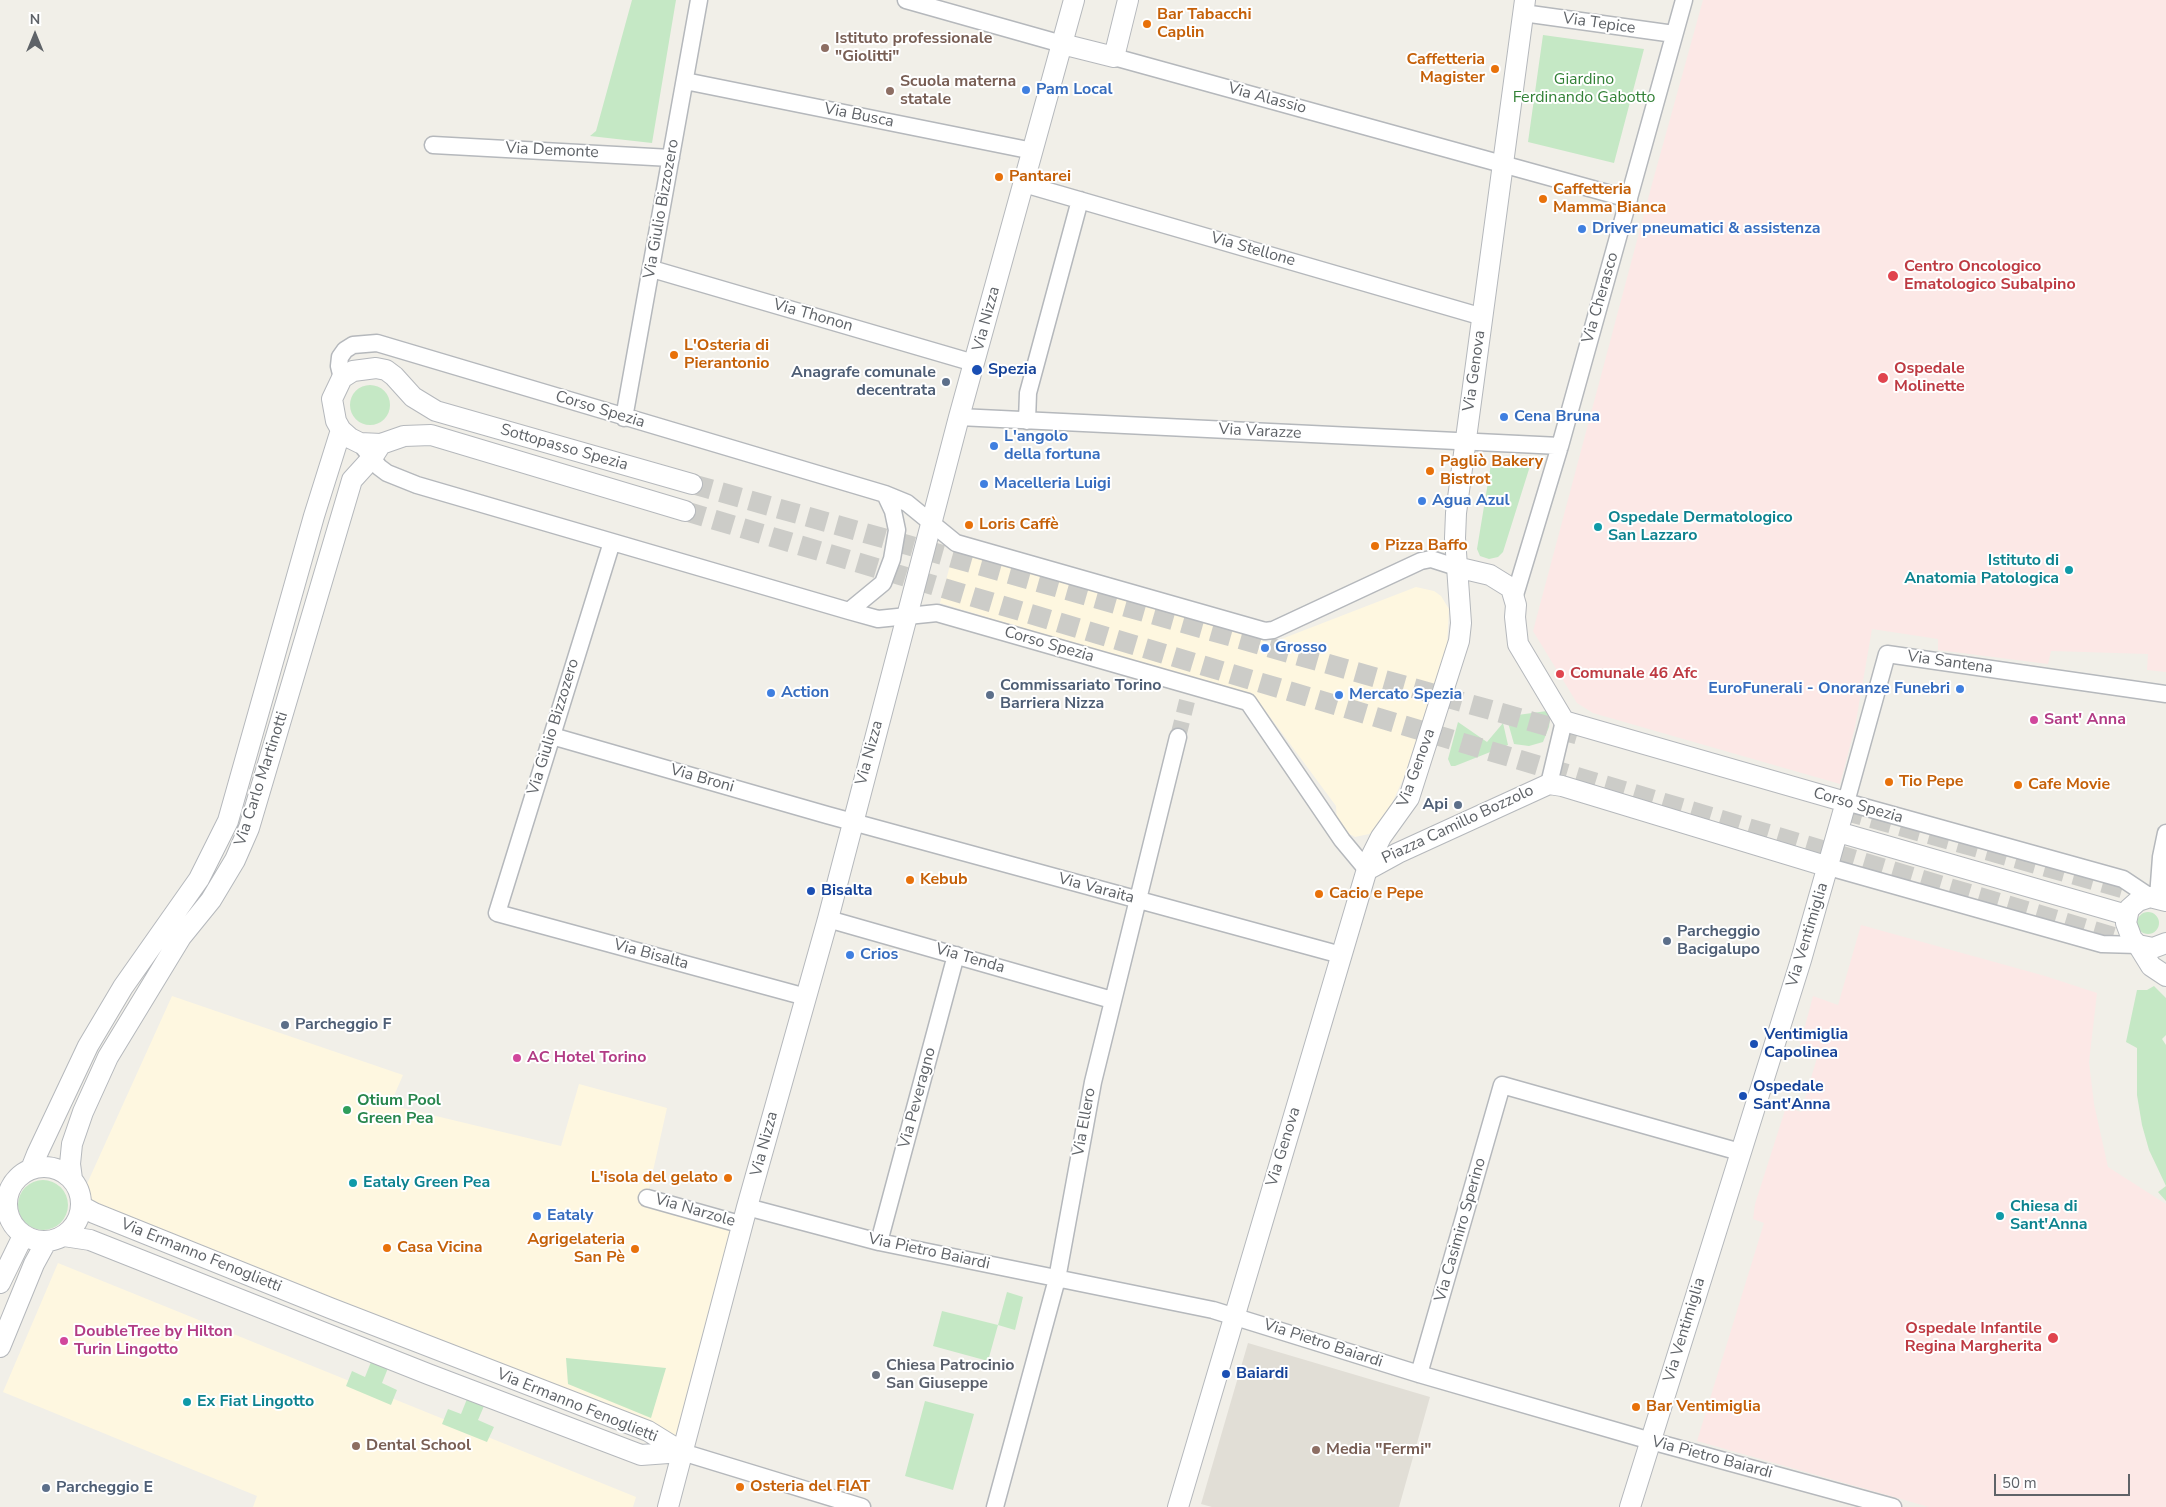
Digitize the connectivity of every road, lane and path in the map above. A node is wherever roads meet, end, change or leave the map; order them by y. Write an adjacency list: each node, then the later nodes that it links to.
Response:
1 (699, 0): 10 (street, Via Giulio Bizzozero)
2 (906, 0): 8 (street, Via Alassio)
3 (1074, 0): 8 (street, Via Nizza)
4 (1128, 0): 9 (street)
5 (1684, 0): 7 (street, Via Cherasco)
6 (1524, 7): 7 (street, Via Tepice); 14 (street, Via Genova)
7 (1674, 34): 16 (street, Via Cherasco)
8 (1062, 44): 9 (street, Via Alassio); 12 (street, Via Nizza)
9 (1114, 57): 14 (street, Via Alassio)
10 (685, 81): 12 (street, Via Busca); 13 (street, Via Giulio Bizzozero)
11 (433, 144): 13 (street, Via Demonte)
12 (1033, 151): 15 (street, Via Nizza)
13 (671, 158): 18 (street, Via Giulio Bizzozero)
14 (1503, 163): 16 (street, Via Alassio); 19 (street, Via Genova)
15 (1024, 184): 17 (street, Via Stellone); 20 (street, Via Nizza)
16 (1628, 199): 27 (street, Via Cherasco)
17 (1080, 200): 19 (street, Via Stellone); 24 (street)
18 (652, 269): 20 (street, Via Thonon); 23 (street, Via Giulio Bizzozero)
19 (1482, 317): 26 (street, Via Genova)
20 (974, 364): 22 (street, Via Nizza)
21 (342, 378): 23 (street, Corso Spezia); 25 (street, Corso Spezia); 29 (street, Sottopasso Spezia)
22 (960, 417): 24 (street, Via Varazze); 32 (street, Via Nizza)
23 (624, 418): 30 (street, Corso Spezia)
24 (1027, 421): 26 (street, Via Varazze)
25 (341, 430): 28 (street, Corso Spezia); 63 (street, Via Carlo Martinotti)
26 (1466, 442): 27 (street, Via Varazze); 34 (street, Via Genova)
27 (1560, 446): 35 (street, Via Cherasco)
28 (371, 448): 31 (street, Sottopasso Spezia); 33 (street, Corso Spezia); 64 (street, Via Carlo Martinotti)
29 (692, 484)
30 (885, 494): 32 (street, Corso Spezia); 36 (street)
31 (685, 511)
32 (932, 521): 34 (street, Corso Spezia); 37 (street, Via Nizza)
33 (612, 542): 36 (street, Corso Spezia); 41 (street, Via Giulio Bizzozero)
34 (1456, 567): 35 (street); 49 (street, Via Genova)
35 (1515, 595): 40 (street)
36 (849, 611): 37 (street, Corso Spezia)
37 (907, 615): 39 (street, Corso Spezia); 45 (street, Via Nizza)
38 (2166, 694): 44 (street, Via Santena)
39 (1248, 702): 49 (street, Piazza Camillo Bozzolo)
40 (1564, 721): 43 (street, Piazza Camillo Bozzolo); 44 (street, Corso Spezia)
41 (552, 736): 45 (street, Via Broni); 52 (street, Via Giulio Bizzozero)
42 (1178, 737): 51 (street, Via Ellero)
43 (1548, 784): 48 (street); 49 (street, Piazza Camillo Bozzolo)
44 (1846, 802): 46 (street, Via Ventimiglia); 50 (street, Corso Spezia)
45 (852, 822): 51 (street, Via Varaita); 54 (street, Via Nizza)
46 (1838, 832): 48 (street, Via Ventimiglia); 53 (street, Corso Spezia)
47 (2166, 833): 50 (street)
48 (1829, 867): 56 (street); 62 (street, Via Ventimiglia)
49 (1367, 870): 58 (street, Via Genova)
50 (2158, 898): 53 (street)
51 (1136, 900): 58 (street, Via Varaita); 61 (street, Via Ellero)
52 (496, 913): 60 (street, Via Bisalta)
53 (2127, 915): 56 (street)
54 (828, 919): 57 (street, Via Tenda); 60 (street, Via Nizza)
55 (2166, 943): 56 (street)
56 (2138, 945): 59 (street)
57 (956, 955): 61 (street, Via Tenda); 70 (street, Via Peveragno)
58 (1341, 955): 73 (street, Via Genova)
59 (2166, 976)
60 (806, 997): 67 (street, Via Nizza)
61 (1112, 1000): 71 (street, Via Ellero)
62 (1740, 1152): 75 (street, Via Casimiro Sperino); 76 (street, Via Ventimiglia)
63 (32, 1169): 64 (street); 68 (street)
64 (72, 1179): 66 (street)
65 (647, 1198): 67 (street, Via Narzole)
66 (82, 1206): 69 (street); 77 (street, Via Ermanno Fenoglietti)
67 (745, 1216): 70 (street, Via Pietro Baiardi); 77 (street, Via Nizza)
68 (23, 1236): 69 (street); 72 (street)
69 (55, 1239): 74 (street); 77 (street, Via Ermanno Fenoglietti)
70 (880, 1242): 71 (street, Via Pietro Baiardi)
71 (1057, 1279): 73 (street, Via Pietro Baiardi); 81 (street, Via Ellero)
72 (0, 1283)
73 (1234, 1316): 75 (street, Via Pietro Baiardi); 82 (street, Via Genova)
74 (0, 1347)
75 (1419, 1374): 76 (street, Via Pietro Baiardi)
76 (1651, 1441): 83 (street, Via Ventimiglia); 84 (street, Via Pietro Baiardi)
77 (682, 1452): 78 (street); 79 (street, Via Nizza)
78 (836, 1503): 80 (street)
79 (668, 1507)
80 (862, 1507)
81 (995, 1507)
82 (1178, 1507)
83 (1630, 1507)
84 (1893, 1507)

